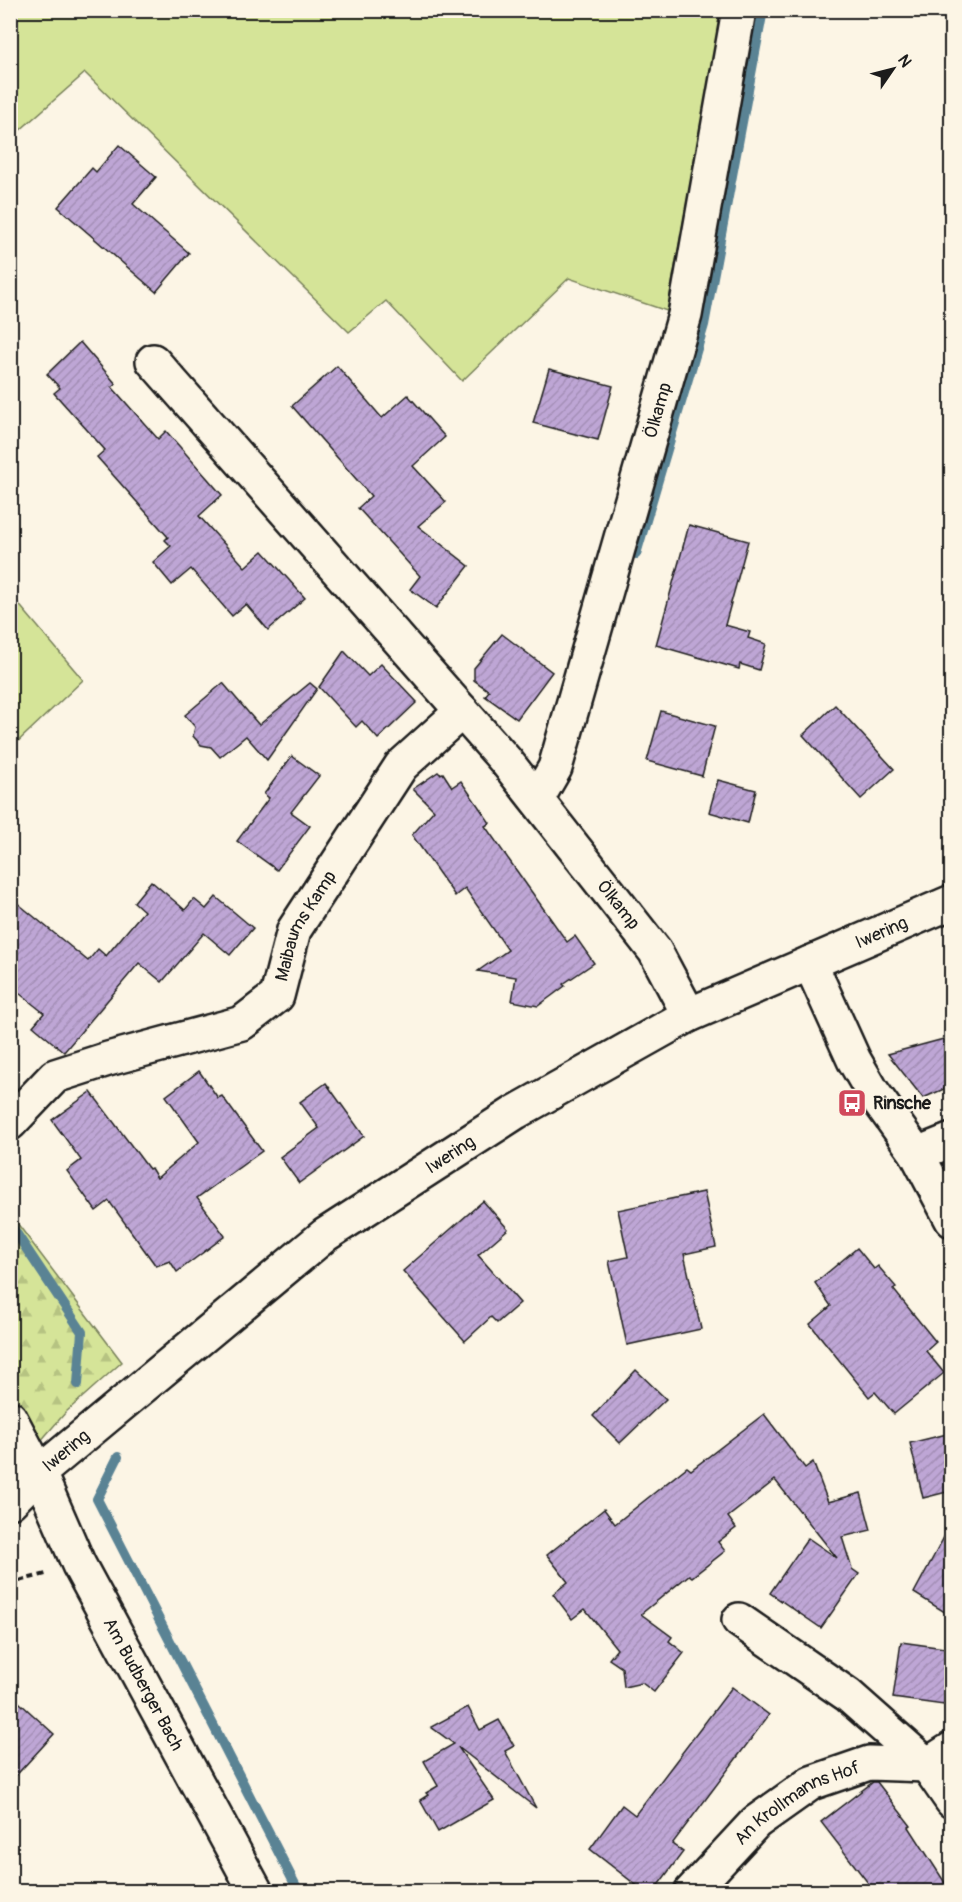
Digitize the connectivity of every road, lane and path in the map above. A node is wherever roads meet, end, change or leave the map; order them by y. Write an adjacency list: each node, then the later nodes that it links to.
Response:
1 (739, 10): 4 (street, Ölkamp)
2 (153, 361): 3 (street, Ölkamp)
3 (462, 711): 4 (street, Ölkamp); 8 (street, Maibaums Kamp)
4 (537, 800): 7 (street, Ölkamp)
5 (951, 902): 6 (street, Iwering)
6 (810, 963): 7 (street, Iwering); 10 (street)
7 (689, 1015): 13 (street, Iwering)
8 (10, 1123)
9 (951, 1140): 10 (street)
10 (917, 1154): 11 (street)
11 (951, 1220)
12 (10, 1418): 13 (street, Am Budberger Bach)
13 (39, 1473): 14 (street, Iwering); 18 (street, Am Budberger Bach)
14 (10, 1502)
15 (740, 1620): 16 (street)
16 (939, 1757): 17 (street); 19 (street, An Krollmanns Hof)
17 (951, 1801)
18 (256, 1892)
19 (691, 1892)

